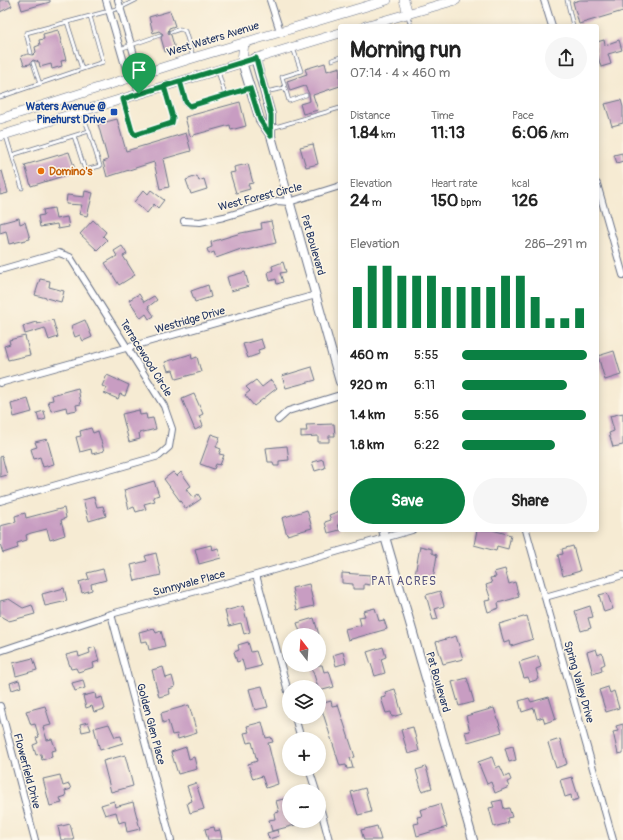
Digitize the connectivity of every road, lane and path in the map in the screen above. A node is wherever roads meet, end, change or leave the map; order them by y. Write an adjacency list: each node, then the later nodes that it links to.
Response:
1 (106, 0): 11 (street)
2 (118, 0): 10 (street)
3 (136, 0): 10 (lane)
4 (270, 0): 19 (street)
5 (387, 0): 19 (main road, West Waters Avenue)
6 (404, 0): 12 (main road)
7 (456, 0): 12 (main road)
8 (544, 0): 17 (street)
9 (567, 0): 18 (lane)
10 (120, 8): 11 (lane); 24 (street)
11 (109, 10): 13 (lane); 26 (street)
12 (408, 14): 15 (main road); 16 (lane)
13 (90, 16): 14 (lane); 34 (lane)
14 (66, 22): 27 (lane); 34 (lane)
15 (373, 24)
16 (410, 24)
17 (551, 24)
18 (573, 24)
19 (280, 31): 23 (main road, West Waters Avenue)
20 (171, 32): 28 (lane)
21 (338, 34): 25 (main road)
22 (160, 35): 24 (lane)
23 (244, 42): 28 (main road, West Waters Avenue); 29 (main road); 32 (main road)
24 (131, 45): 26 (lane); 36 (street)
25 (292, 46): 29 (main road); 41 (lane)
26 (120, 49): 36 (street)
27 (31, 53)
28 (193, 58): 36 (main road, West Waters Avenue)
29 (256, 58): 32 (main road); 42 (street, Pat Boulevard)
30 (338, 58): 31 (lane)
31 (332, 60)
32 (242, 62): 35 (main road); 40 (street, Pat Boulevard)
33 (34, 63): 38 (lane)
34 (82, 69): 38 (lane)
35 (217, 70): 37 (main road); 45 (lane)
36 (134, 76): 43 (street); 50 (main road, West Waters Avenue)
37 (180, 81): 39 (main road); 45 (lane)
38 (40, 84): 46 (lane)
39 (164, 86): 43 (main road); 47 (lane)
40 (250, 88): 45 (lane); 52 (street, Pat Boulevard)
41 (285, 88): 42 (lane); 44 (lane)
42 (265, 92): 52 (street, Pat Boulevard)
43 (139, 94): 47 (main road)
44 (306, 95)
45 (225, 96)
46 (0, 97)
47 (123, 99): 49 (main road)
48 (338, 109): 52 (lane)
49 (82, 111): 51 (lane); 53 (main road)
50 (0, 119): 53 (main road)
51 (89, 131): 54 (lane); 54 (lane)
52 (272, 132): 59 (street, Pat Boulevard)
53 (3, 135): 55 (lane)
54 (74, 136): 55 (lane)
55 (12, 155): 57 (lane)
56 (338, 187): 59 (street, West Forest Circle)
57 (22, 188)
58 (599, 191): 62 (street)
59 (289, 202): 60 (street, West Forest Circle); 63 (street, Pat Boulevard)
60 (184, 221)
61 (0, 270): 64 (street, Terracewood Circle)
62 (623, 274)
63 (316, 295): 64 (street, Westridge Drive); 65 (street, Pat Boulevard)
64 (128, 348): 66 (street, Westridge Drive); 69 (street, Terracewood Circle)
65 (338, 375)
66 (0, 383)
67 (338, 397): 68 (street)
68 (278, 420)
69 (0, 501)
70 (398, 532): 72 (street)
71 (527, 532): 75 (street, Spring Valley Drive)
72 (384, 534): 73 (street, Sunnyvale Place); 84 (street, Pat Boulevard)
73 (256, 575): 76 (street, Sunnyvale Place); 78 (street)
74 (623, 575): 75 (street)
75 (545, 597): 85 (street, Spring Valley Drive)
76 (111, 614): 77 (street, Sunnyvale Place); 82 (street, Golden Glen Place)
77 (0, 651)
78 (285, 680)
79 (0, 706): 81 (street, Flowerfield Drive)
80 (326, 828): 83 (street)
81 (35, 840)
82 (171, 840)
83 (329, 840)
84 (473, 840)
85 (613, 840)

